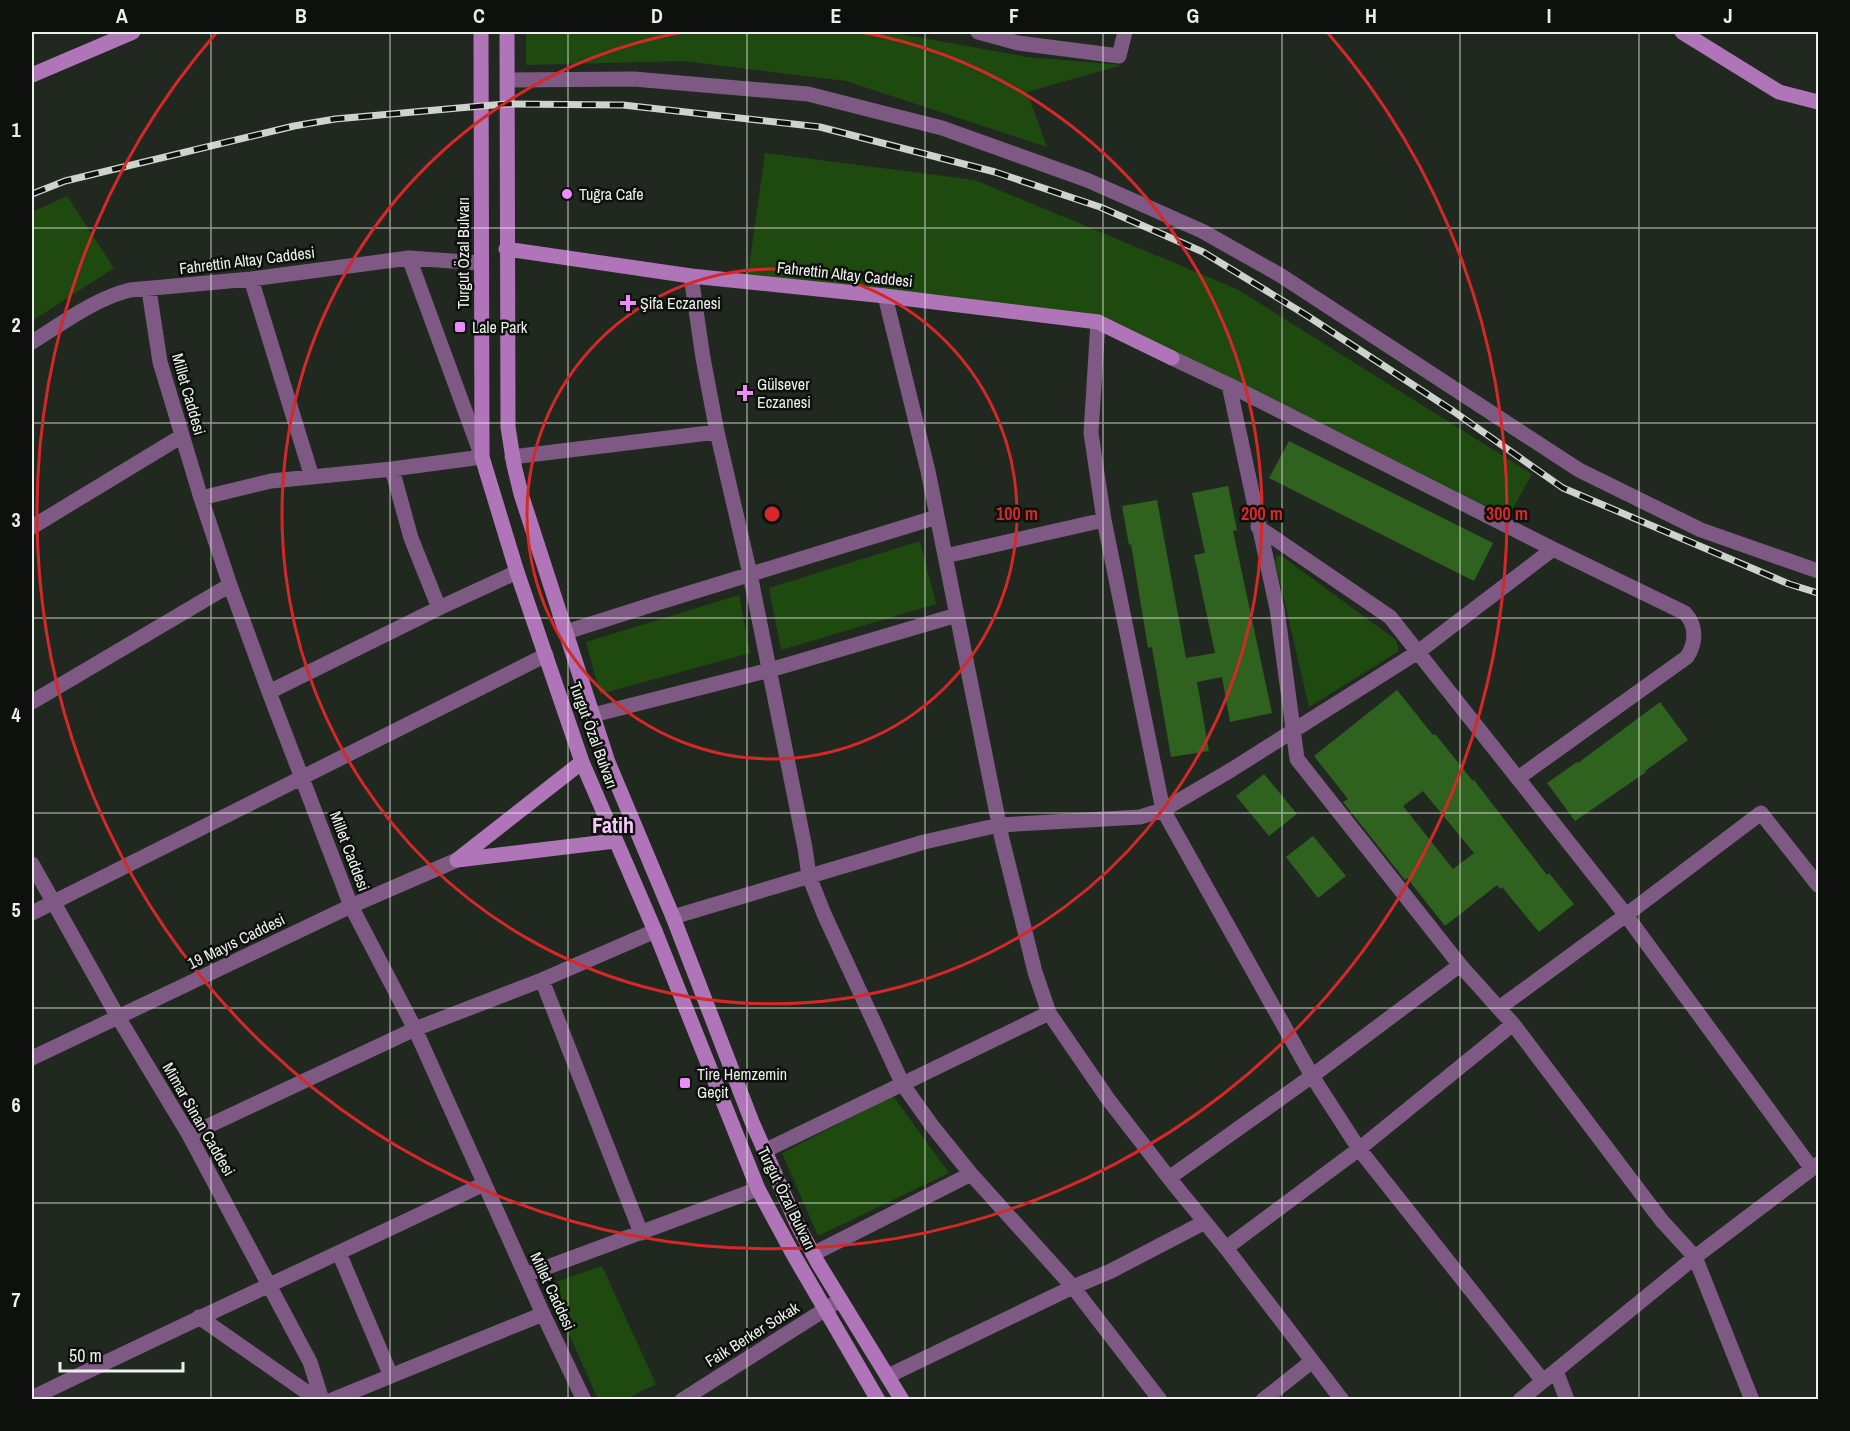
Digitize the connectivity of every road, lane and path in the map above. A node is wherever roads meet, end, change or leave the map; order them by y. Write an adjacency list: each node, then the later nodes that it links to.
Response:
1 (133, 32): 7 (main road)
2 (481, 32): 12 (main road, Turgut Özal Bulvarı)
3 (507, 32): 8 (main road, Turgut Özal Bulvarı)
4 (978, 32): 5 (street)
5 (1125, 32)
6 (1682, 32): 9 (main road)
7 (32, 75)
8 (507, 80): 10 (main road, Turgut Özal Bulvarı); 34 (street)
9 (1818, 102)
10 (506, 249): 13 (main road, Fahrettin Altay Caddesi); 24 (main road, Turgut Özal Bulvarı)
11 (409, 258): 12 (street, Fahrettin Altay Caddesi); 14 (street, Fahrettin Altay Caddesi); 23 (street)
12 (480, 263): 23 (main road, Turgut Özal Bulvarı)
13 (691, 276): 16 (main road, Fahrettin Altay Caddesi); 21 (street)
14 (251, 279): 15 (street, Fahrettin Altay Caddesi); 26 (street)
15 (149, 290): 18 (street, Fahrettin Altay Caddesi); 22 (street, Millet Caddesi)
16 (885, 296): 17 (main road, Fahrettin Altay Caddesi); 28 (street)
17 (1098, 322): 19 (main road, Fahrettin Altay Caddesi); 29 (street)
18 (32, 342)
19 (1172, 358): 20 (street)
20 (1229, 385): 31 (street); 32 (street)
21 (717, 432): 24 (street); 36 (street)
22 (182, 436): 27 (street, Millet Caddesi); 30 (street)
23 (482, 456): 25 (street); 35 (main road, Turgut Özal Bulvarı)
24 (512, 457): 40 (main road, Turgut Özal Bulvarı)
25 (392, 469): 26 (street); 38 (street)
26 (312, 477): 27 (street)
27 (201, 498): 37 (street, Millet Caddesi)
28 (937, 517): 33 (street); 36 (street)
29 (1104, 520): 33 (street); 51 (street)
30 (32, 527)
31 (1258, 528): 41 (street); 47 (street)
32 (1553, 549): 41 (street); 50 (street)
33 (945, 556): 39 (street)
34 (1818, 571)
35 (517, 572): 38 (street); 42 (main road, Turgut Özal Bulvarı)
36 (750, 574): 40 (street); 43 (street)
37 (231, 585): 44 (street, Millet Caddesi); 45 (street)
38 (439, 608): 44 (street)
39 (957, 615): 43 (street); 52 (street)
40 (566, 632): 46 (main road, Turgut Özal Bulvarı)
41 (1418, 652): 47 (street); 50 (street)
42 (546, 655): 48 (main road, Turgut Özal Bulvarı); 49 (street)
43 (770, 670): 46 (street); 56 (street)
44 (269, 692): 49 (street, Millet Caddesi)
45 (32, 702)
46 (593, 715): 62 (main road, Turgut Özal Bulvarı)
47 (1294, 729): 51 (street); 64 (street)
48 (582, 762): 53 (main road, Turgut Özal Bulvarı); 54 (main road)
49 (302, 777): 58 (street); 59 (street, Millet Caddesi)
50 (1518, 778): 61 (street)
51 (1164, 810): 52 (street); 72 (street)
52 (999, 825): 56 (street); 67 (street)
53 (615, 841): 54 (main road); 63 (main road, Turgut Özal Bulvarı)
54 (457, 860): 59 (street, 19 Mayıs Caddesi)
55 (32, 864): 58 (street, Mimar Sinan Caddesi)
56 (809, 876): 62 (street); 73 (street)
57 (1818, 885): 61 (street)
58 (54, 902): 60 (street); 68 (street, Mimar Sinan Caddesi)
59 (351, 906): 68 (street, 19 Mayıs Caddesi); 70 (street, Millet Caddesi)
60 (32, 913)
61 (1626, 915): 66 (street); 77 (street)
62 (673, 917): 76 (main road, Turgut Özal Bulvarı)
63 (655, 931): 65 (street); 81 (main road, Turgut Özal Bulvarı)
64 (1460, 965): 66 (street); 72 (street)
65 (542, 980): 70 (street); 83 (street)
66 (1499, 1008): 69 (street)
67 (1049, 1013): 73 (street); 79 (street)
68 (118, 1017): 71 (street, 19 Mayıs Caddesi); 74 (street, Mimar Sinan Caddesi)
69 (1513, 1024): 75 (street); 87 (street)
70 (415, 1029): 74 (street); 80 (street, Millet Caddesi)
71 (32, 1059)
72 (1312, 1076): 75 (street); 79 (street)
73 (903, 1085): 76 (street); 78 (street)
74 (189, 1134): 89 (street, Mimar Sinan Caddesi)
75 (1359, 1149): 84 (street); 99 (street)
76 (764, 1151): 86 (main road, Turgut Özal Bulvarı)
77 (1815, 1166): 87 (street)
78 (971, 1174): 86 (street); 90 (street)
79 (1169, 1178): 82 (street)
80 (484, 1184): 85 (street); 88 (street, Millet Caddesi)
81 (758, 1189): 83 (street); 92 (main road, Turgut Özal Bulvarı)
82 (1205, 1222): 84 (street); 90 (street)
83 (640, 1233): 88 (street)
84 (1226, 1248): 95 (street)
85 (339, 1253): 89 (street); 97 (street)
86 (813, 1254): 91 (main road, Turgut Özal Bulvarı)
87 (1695, 1257): 96 (street); 112 (street)
88 (526, 1275): 93 (street, Millet Caddesi)
89 (271, 1286): 94 (street); 101 (street, Mimar Sinan Caddesi)
90 (1073, 1287): 98 (street); 107 (street)
91 (840, 1300): 92 (street, Faik Berker Sokak); 98 (main road, Turgut Özal Bulvarı)
92 (825, 1310): 104 (street, Faik Berker Sokak); 105 (main road, Turgut Özal Bulvarı)
93 (543, 1314): 97 (street); 103 (street, Millet Caddesi)
94 (199, 1317): 100 (street); 101 (street)
95 (1311, 1362): 108 (street); 109 (street)
96 (1556, 1371): 99 (street); 111 (street)
97 (391, 1376): 102 (street)
98 (888, 1376): 106 (main road, Turgut Özal Bulvarı)
99 (1544, 1381): 110 (street)
100 (32, 1398)
101 (320, 1400)
102 (332, 1400)
103 (584, 1400)
104 (682, 1400)
105 (878, 1400)
106 (902, 1400)
107 (1160, 1400)
108 (1263, 1400)
109 (1342, 1400)
110 (1520, 1400)
111 (1567, 1400)
112 (1752, 1400)

